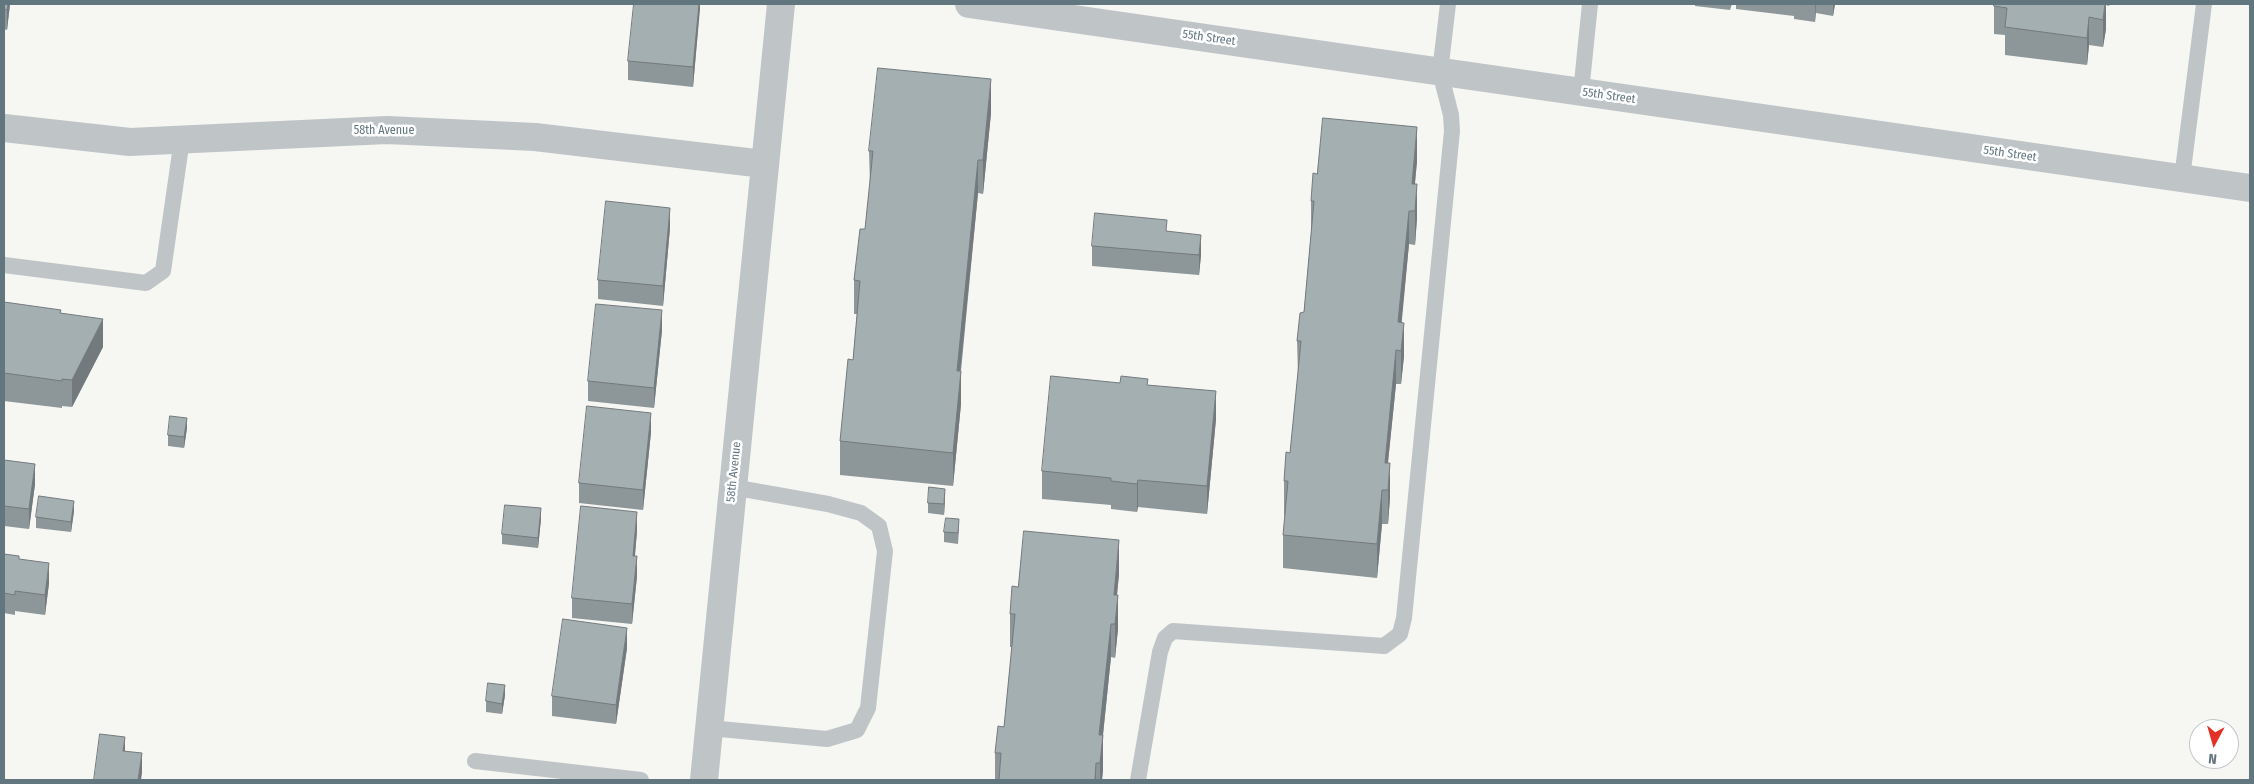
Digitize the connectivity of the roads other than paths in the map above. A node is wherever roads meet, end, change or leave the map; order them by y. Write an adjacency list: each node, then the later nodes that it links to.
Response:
1 (781, 4): 11 (street, 58th Avenue)
2 (968, 4): 6 (street, 55th Street)
3 (1448, 4): 7 (lane)
4 (1590, 4): 8 (lane)
5 (2204, 4): 12 (lane)
6 (1090, 12): 7 (street, 55th Street)
7 (1440, 72): 8 (street, 55th Street); 20 (lane)
8 (1581, 92): 12 (street, 55th Street)
9 (4, 128): 10 (street, 58th Avenue)
10 (182, 139): 11 (street, 58th Avenue); 14 (lane)
11 (764, 164): 15 (street, 58th Avenue)
12 (2182, 178): 13 (street, 55th Street)
13 (2250, 188)
14 (4, 265)
15 (732, 487): 16 (street, 58th Avenue); 16 (lane)
16 (709, 728): 19 (street, 58th Avenue)
17 (475, 761): 18 (lane)
18 (641, 780)
19 (704, 780)
20 (1138, 780)

